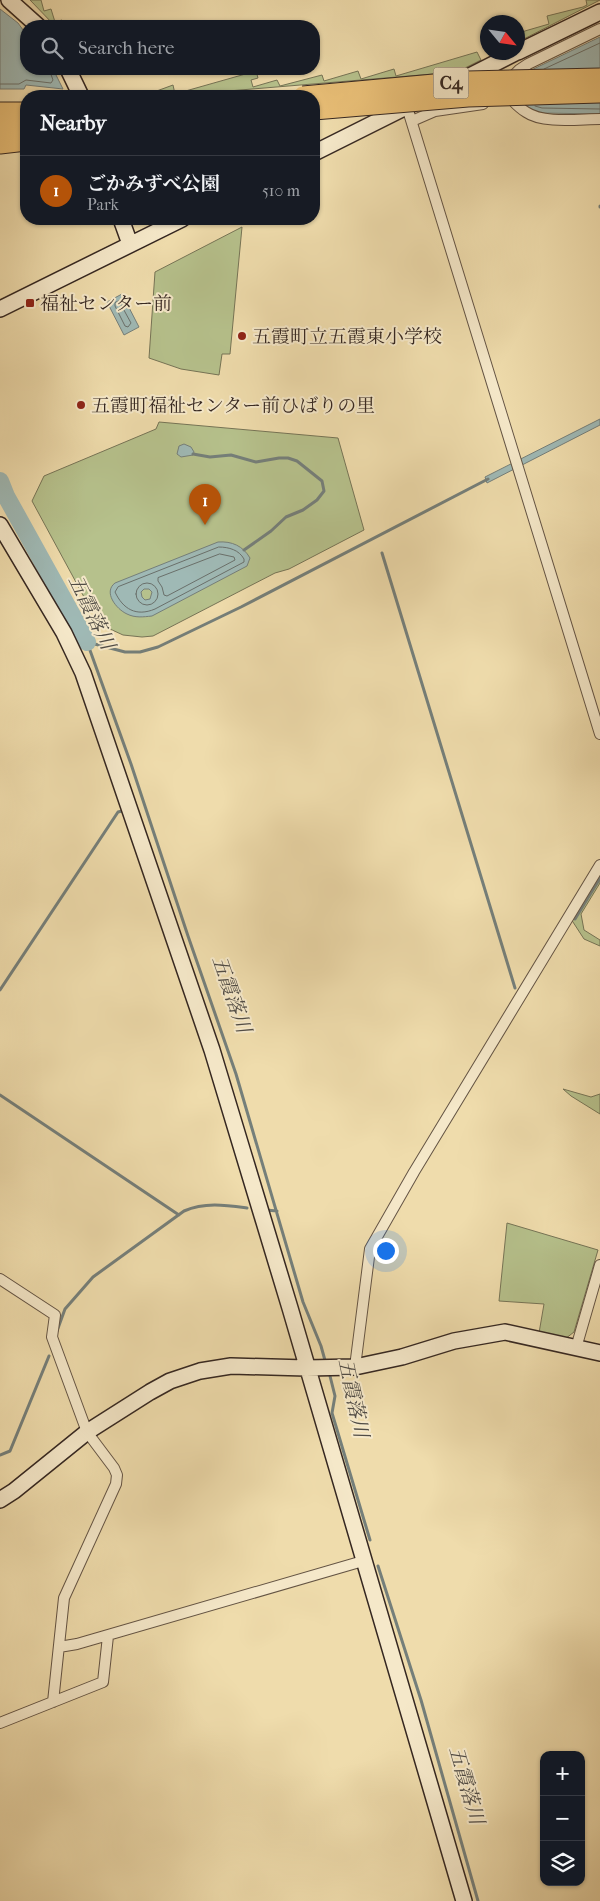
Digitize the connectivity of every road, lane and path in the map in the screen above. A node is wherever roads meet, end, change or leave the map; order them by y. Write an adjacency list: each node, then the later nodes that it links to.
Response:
1 (9, 0): 3 (street)
2 (600, 12): 5 (street)
3 (31, 20)
4 (600, 29): 10 (street)
5 (525, 48)
6 (503, 60): 16 (street)
7 (71, 75): 9 (street)
8 (600, 78): 12 (highway, C4, bridge)
9 (78, 90)
10 (503, 90): 16 (street); 17 (street)
11 (600, 93): 13 (highway, C4, bridge)
12 (320, 95)
13 (320, 109)
14 (0, 112): 15 (highway)
15 (20, 112)
16 (409, 114): 22 (street); 28 (street)
17 (600, 118)
18 (20, 127): 19 (highway)
19 (0, 128)
20 (20, 142): 21 (highway)
21 (0, 144)
22 (320, 151)
23 (123, 225): 25 (street)
24 (170, 225): 25 (street)
25 (130, 244): 26 (street)
26 (0, 309)
27 (0, 525): 35 (street)
28 (600, 734)
29 (600, 866): 34 (street)
30 (600, 1265): 32 (street)
31 (0, 1279): 36 (street)
32 (576, 1348): 33 (street); 34 (street)
33 (600, 1353)
34 (347, 1367): 35 (street)
35 (310, 1368): 36 (street); 38 (street)
36 (87, 1432): 37 (street); 40 (street)
37 (0, 1500)
38 (363, 1561): 39 (street); 43 (street)
39 (108, 1636): 40 (street); 41 (street)
40 (59, 1647): 41 (street)
41 (53, 1702): 42 (street)
42 (0, 1723)
43 (464, 1901)

